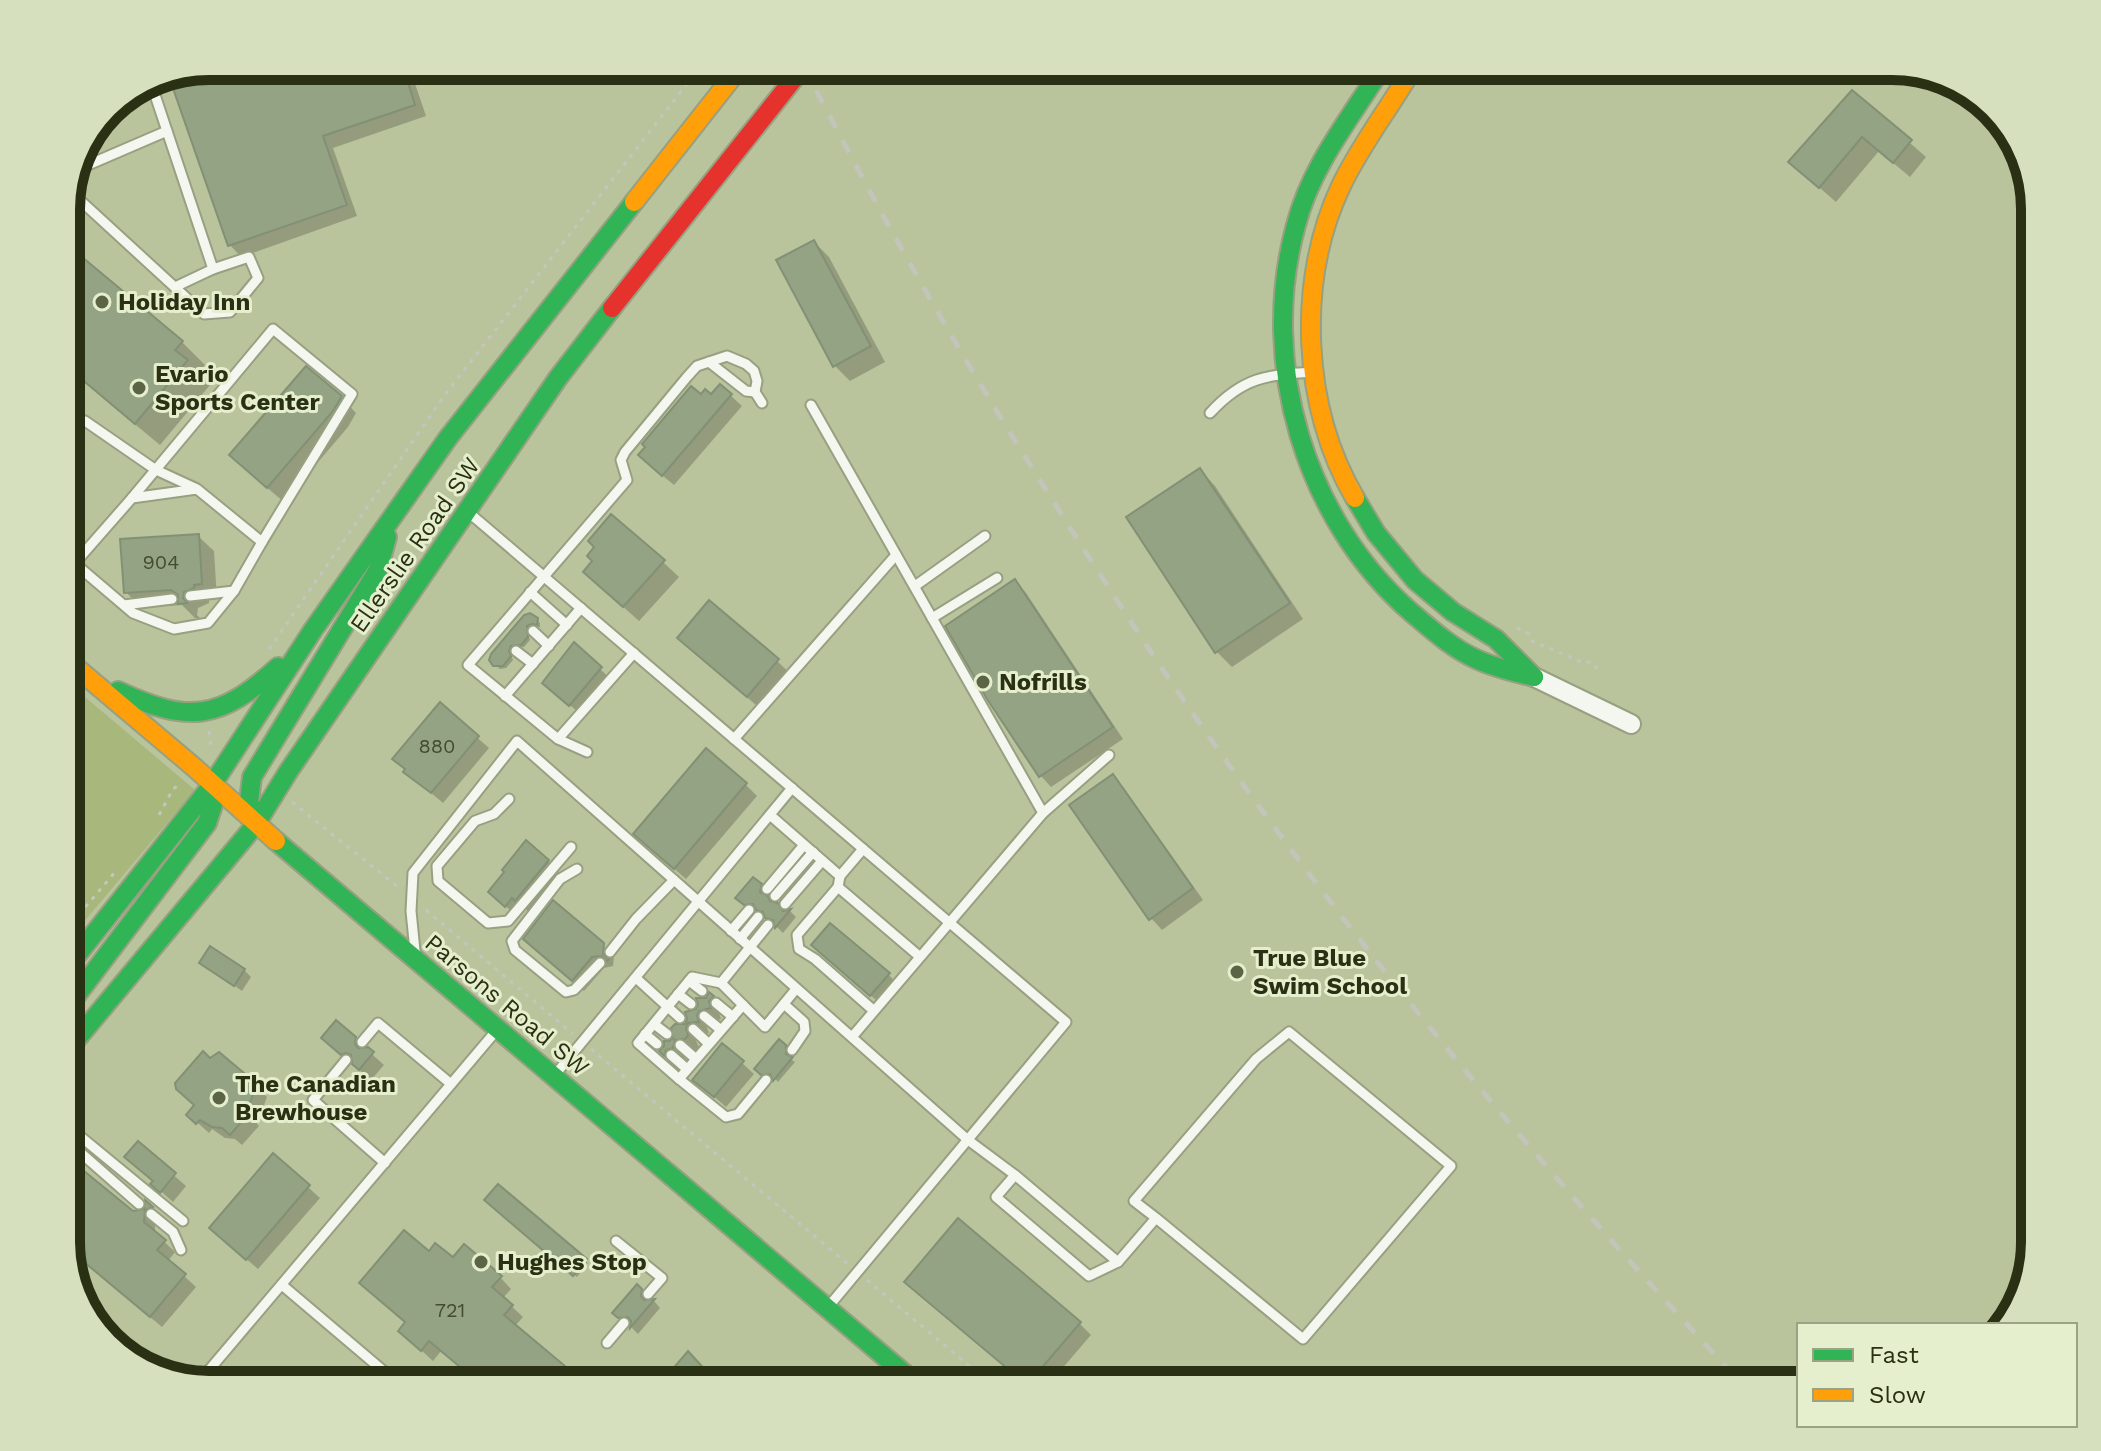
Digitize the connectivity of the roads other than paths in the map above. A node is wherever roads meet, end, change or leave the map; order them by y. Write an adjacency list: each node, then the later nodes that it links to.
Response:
1 (730, 80): 23 (main road, Ellerslie Road SW)
2 (793, 80): 22 (main road, Ellerslie Road SW)
3 (1374, 80): 13 (main road)
4 (1405, 80): 12 (main road)
5 (154, 93): 6 (lane)
6 (167, 131): 7 (lane); 9 (lane)
7 (88, 165)
8 (80, 200): 10 (lane)
9 (213, 269): 10 (lane); 10 (lane)
10 (175, 287)
11 (709, 362): 14 (lane); 14 (lane); 29 (lane)
12 (1313, 372): 13 (lane); 48 (main road)
13 (1285, 374): 17 (lane); 48 (main road)
14 (755, 392): 15 (lane)
15 (762, 403)
16 (811, 405): 27 (lane)
17 (1210, 413)
18 (80, 419): 19 (lane)
19 (156, 470): 20 (lane); 21 (lane); 25 (lane)
20 (197, 489): 21 (lane); 25 (lane)
21 (132, 498): 26 (lane)
22 (467, 511): 29 (lane); 60 (main road, Ellerslie Road SW)
23 (391, 519): 40 (main road, Ellerslie Road SW); 60 (main road)
24 (985, 536): 31 (lane)
25 (262, 542): 32 (lane)
26 (80, 550)
27 (896, 555): 31 (lane); 52 (lane)
28 (80, 568): 36 (lane)
29 (544, 576): 33 (lane); 37 (lane)
30 (997, 578): 38 (lane)
31 (915, 586): 38 (lane)
32 (234, 591): 34 (lane); 36 (lane)
33 (530, 592): 39 (lane); 49 (lane)
34 (190, 596)
35 (172, 599): 36 (lane)
36 (124, 605)
37 (581, 608): 39 (lane); 44 (lane)
38 (932, 618): 58 (lane)
39 (567, 625): 42 (lane)
40 (313, 630): 46 (main road); 55 (main road, Ellerslie Road SW)
41 (533, 631): 42 (lane)
42 (549, 646): 45 (lane)
43 (516, 651): 45 (lane)
44 (634, 653): 51 (lane); 52 (lane)
45 (533, 664): 49 (lane)
46 (80, 668)
47 (80, 671): 55 (main road, Parsons Road SW)
48 (1534, 677): 50 (street)
49 (505, 696): 51 (lane)
50 (1631, 724)
51 (558, 739): 53 (lane)
52 (734, 739): 56 (lane)
53 (587, 752)
54 (1109, 755): 58 (lane)
55 (212, 785): 60 (main road, Parsons Road SW); 77 (main road, Ellerslie Road SW); 86 (main road)
56 (792, 788): 59 (lane); 63 (lane)
57 (509, 799): 61 (lane)
58 (1043, 813): 73 (lane)
59 (770, 815): 62 (lane); 70 (lane)
60 (256, 824): 80 (main road, Parsons Road SW); 104 (main road, Ellerslie Road SW)
61 (571, 847)
62 (808, 848): 64 (lane); 69 (lane)
63 (863, 849): 66 (lane); 73 (lane)
64 (822, 861): 66 (lane); 71 (lane)
65 (577, 869): 81 (lane)
66 (840, 876): 68 (lane)
67 (674, 880): 70 (lane); 78 (lane); 80 (lane)
68 (838, 887): 79 (lane); 94 (lane)
69 (771, 892)
70 (699, 902): 75 (lane); 82 (lane)
71 (785, 904)
72 (754, 913): 75 (lane)
73 (948, 922): 79 (lane); 120 (lane)
74 (768, 925): 76 (lane)
75 (736, 935): 76 (lane)
76 (750, 947): 84 (lane); 85 (lane)
77 (80, 951)
78 (610, 952)
79 (919, 956): 94 (lane)
80 (416, 958): 99 (main road, Parsons Road SW)
81 (600, 963)
82 (636, 978): 93 (lane); 115 (lane)
83 (689, 981): 84 (lane); 87 (lane); 88 (lane)
84 (721, 983): 92 (lane)
85 (796, 989): 91 (lane); 105 (lane)
86 (80, 991)
87 (702, 991)
88 (678, 994): 90 (lane); 93 (lane)
89 (716, 1003): 96 (lane)
90 (691, 1004)
91 (784, 1004): 92 (lane); 110 (lane)
92 (743, 1005): 96 (lane)
93 (667, 1007): 97 (lane); 98 (lane)
94 (873, 1010): 105 (lane)
95 (704, 1016): 101 (lane)
96 (733, 1017): 101 (lane)
97 (680, 1018)
98 (654, 1024): 102 (lane); 103 (lane)
99 (498, 1028): 115 (main road, Parsons Road SW); 118 (lane)
100 (693, 1029): 108 (lane)
101 (721, 1030): 108 (lane)
102 (645, 1034): 107 (lane); 116 (lane)
103 (667, 1034)
104 (80, 1035)
105 (852, 1037): 120 (lane)
106 (362, 1042): 118 (lane)
107 (657, 1044)
108 (709, 1044): 112 (lane)
109 (680, 1045): 112 (lane)
110 (792, 1050)
111 (671, 1055): 114 (lane)
112 (696, 1059): 114 (lane)
113 (346, 1060): 122 (lane)
114 (687, 1069): 116 (lane)
115 (554, 1076): 133 (main road, Parsons Road SW)
116 (679, 1079): 117 (lane)
117 (766, 1080)
118 (451, 1084): 122 (lane)
119 (81, 1137): 127 (lane)
120 (968, 1140): 123 (lane); 133 (lane)
121 (80, 1152): 124 (lane)
122 (385, 1163): 131 (lane)
123 (1015, 1175): 130 (lane); 130 (lane)
124 (139, 1204)
125 (151, 1214): 129 (lane)
126 (1156, 1218): 126 (lane); 130 (lane)
127 (183, 1221)
128 (616, 1241): 132 (lane)
129 (181, 1250)
130 (1118, 1262)
131 (282, 1285): 136 (lane); 137 (lane)
132 (648, 1294)
133 (827, 1308): 138 (main road, Parsons Road SW)
134 (624, 1323): 135 (lane)
135 (607, 1343)
136 (208, 1371)
137 (383, 1371)
138 (901, 1371)

